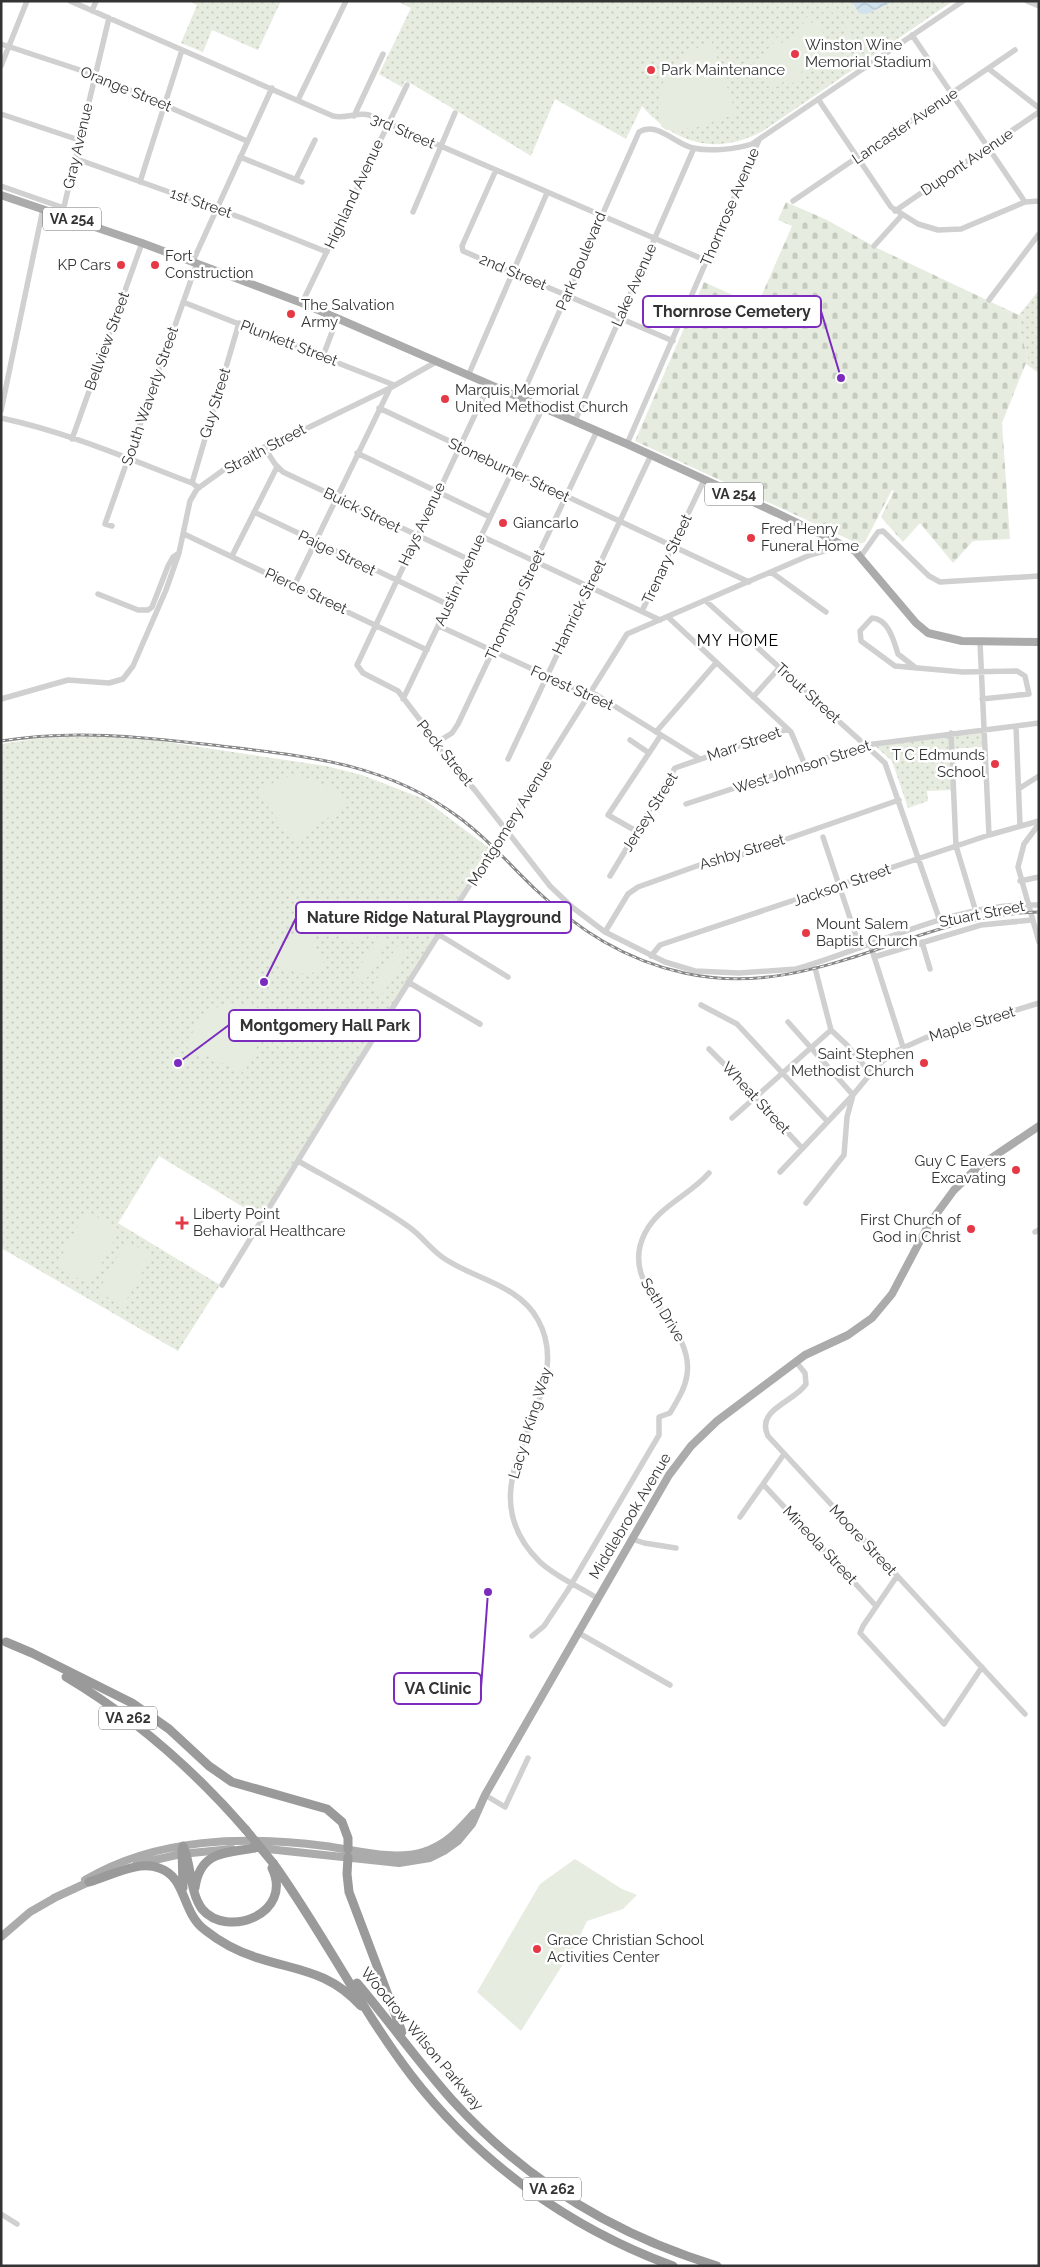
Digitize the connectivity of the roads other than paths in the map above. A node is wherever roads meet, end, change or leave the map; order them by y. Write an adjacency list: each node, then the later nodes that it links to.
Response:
1 (27, 1): 11 (street)
2 (70, 1): 8 (street, 3rd Street)
3 (96, 1): 8 (street)
4 (346, 1): 22 (street)
5 (963, 1): 10 (street, Thornrose Avenue)
6 (1027, 1): 7 (street)
7 (1039, 6)
8 (92, 11): 9 (street, 3rd Street)
9 (109, 18): 12 (street, 3rd Street); 17 (street, Gray Avenue)
10 (912, 35): 20 (street); 21 (street, Thornrose Avenue)
11 (5, 46): 15 (street); 17 (street, Orange Street)
12 (182, 50): 19 (street, 3rd Street); 23 (street)
13 (1016, 50): 16 (street, Lancaster Avenue)
14 (383, 54): 28 (street)
15 (1, 66)
16 (989, 69): 20 (street, Lancaster Avenue); 24 (street)
17 (94, 74): 23 (street, Orange Street); 30 (street, Gray Avenue)
18 (407, 85): 29 (street, Highland Avenue)
19 (272, 88): 22 (street, 3rd Street); 33 (street, South Waverly Street)
20 (952, 94): 35 (street); 39 (street, Lancaster Avenue)
21 (818, 99): 32 (street, Thornrose Avenue); 39 (street)
22 (298, 100): 28 (street, 3rd Street)
23 (165, 104): 33 (street, Orange Street); 41 (street)
24 (1039, 108)
25 (1039, 112): 35 (street, Dupont Avenue)
26 (455, 113): 34 (street)
27 (1, 114): 30 (street)
28 (354, 116): 29 (street, 3rd Street)
29 (388, 124): 34 (street, 3rd Street); 59 (street, Highland Avenue)
30 (79, 140): 38 (street, Gray Avenue)
31 (314, 140): 37 (street)
32 (760, 140): 36 (street); 60 (street, Thornrose Avenue)
33 (247, 141): 37 (street, South Waverly Street)
34 (442, 147): 40 (street, 3rd Street); 52 (street)
35 (988, 147): 47 (street); 50 (street, Dupont Avenue)
36 (694, 148): 54 (street, Park Boulevard); 56 (street, Lake Avenue)
37 (240, 156): 48 (street, South Waverly Street)
38 (74, 158): 41 (street, 1st Street); 51 (street, Gray Avenue)
39 (857, 158): 45 (street, Lancaster Avenue); 50 (street)
40 (496, 170): 43 (street, 3rd Street); 62 (street, 2nd Street)
41 (140, 182): 48 (street, 1st Street)
42 (1, 186): 51 (street)
43 (547, 192): 54 (street, 3rd Street); 62 (street)
44 (1, 195): 49 (main road, VA 254)
45 (793, 201)
46 (1039, 201): 47 (street)
47 (1025, 202): 53 (street)
48 (217, 208): 59 (street, 1st Street); 61 (street, South Waverly Street)
49 (43, 209): 51 (main road, VA 254); 79 (street)
50 (896, 211): 53 (street)
51 (63, 212): 57 (main road, VA 254)
52 (413, 212)
53 (902, 215): 58 (street)
54 (601, 216): 56 (street, 3rd Street); 63 (street, Park Boulevard)
55 (1039, 234): 64 (street)
56 (655, 238): 60 (street, 3rd Street); 68 (street, Lake Avenue)
57 (142, 243): 61 (main road, VA 254); 83 (street, Bellview Street)
58 (874, 246)
59 (327, 252): 66 (street, Highland Avenue)
60 (707, 261): 70 (street, Thornrose Avenue)
61 (195, 262): 65 (street, South Waverly Street); 66 (main road, VA 254)
62 (512, 272): 63 (street, 2nd Street); 73 (street)
63 (566, 295): 68 (street, 2nd Street); 76 (street, Park Boulevard)
64 (989, 300)
65 (183, 302): 69 (street, Plunkett Street); 89 (street, South Waverly Street)
66 (302, 303): 67 (main road, VA 254)
67 (337, 318): 71 (street); 72 (main road, VA 254)
68 (620, 318): 70 (street, 2nd Street); 81 (street, Lake Avenue)
69 (239, 323): 71 (street, Plunkett Street); 93 (street, Guy Street)
70 (672, 341): 84 (street, Thornrose Avenue)
71 (323, 356): 75 (street, Plunkett Street)
72 (436, 362): 73 (main road, VA 254); 75 (street, Straith Street)
73 (468, 376): 74 (main road, VA 254)
74 (489, 385): 76 (main road, VA 254); 86 (street, Hays Avenue)
75 (392, 386): 78 (street); 85 (street, Straith Street)
76 (521, 398): 77 (main road, VA 254)
77 (543, 407): 81 (main road, VA 254); 91 (street, Austin Avenue)
78 (379, 408): 86 (street, Stoneburner Street); 87 (street)
79 (1, 411)
80 (1, 418): 83 (street)
81 (575, 421): 82 (main road, VA 254)
82 (597, 431): 84 (main road, VA 254); 97 (street, Thompson Street)
83 (72, 438): 89 (street)
84 (627, 444): 88 (main road, VA 254)
85 (264, 447): 90 (street); 94 (street, Straith Street)
86 (459, 447): 91 (street, Stoneburner Street); 95 (street, Hays Avenue)
87 (357, 453): 95 (street); 96 (street)
88 (651, 455): 92 (main road, VA 254); 100 (street, Hamrick Street)
89 (128, 459): 93 (street); 101 (street, South Waverly Street)
90 (277, 467): 96 (street, Buick Street); 98 (street)
91 (512, 472): 97 (street, Stoneburner Street); 99 (street, Austin Avenue)
92 (704, 480): 106 (main road, VA 254); 107 (street, Trenary Street)
93 (192, 483): 94 (street)
94 (199, 488): 102 (street, Straith Street)
95 (438, 492): 99 (street); 103 (street, Hays Avenue)
96 (336, 497): 103 (street, Buick Street); 105 (street)
97 (566, 497): 100 (street, Stoneburner Street); 112 (street, Thompson Street)
98 (254, 512): 105 (street, Paige Street); 109 (street)
99 (490, 517): 104 (street, Austin Avenue)
100 (620, 522): 107 (street, Stoneburner Street); 118 (street, Hamrick Street)
101 (112, 526)
102 (184, 534): 108 (street, Straith Street); 109 (street, Pierce Street)
103 (417, 536): 111 (street, Buick Street); 115 (street, Hays Avenue)
104 (481, 536): 111 (street, Austin Avenue); 112 (street)
105 (315, 542): 115 (street, Paige Street); 117 (street)
106 (841, 544): 110 (main road, VA 254); 113 (street, Montgomery Avenue)
107 (672, 546): 116 (street, Stoneburner Street); 122 (street, Trenary Street)
108 (179, 553): 119 (street); 141 (street, Straith Street)
109 (232, 556): 117 (street, Pierce Street)
110 (861, 556): 114 (street); 128 (main road, VA 254)
111 (470, 560): 121 (street, Austin Avenue)
112 (536, 561): 118 (street); 131 (street, Thompson Street)
113 (771, 572): 116 (street, Montgomery Avenue); 123 (street)
114 (1039, 576)
115 (396, 580): 121 (street, Paige Street); 126 (street, Hays Avenue)
116 (749, 582): 120 (street, Montgomery Avenue)
117 (294, 586): 126 (street, Pierce Street)
118 (589, 586): 122 (street); 137 (street, Hamrick Street)
119 (98, 594)
120 (706, 600): 124 (street, Montgomery Avenue); 134 (street, Trout Street)
121 (449, 605): 127 (street, Austin Avenue)
122 (642, 611): 125 (street)
123 (826, 612)
124 (668, 617): 125 (street, Montgomery Avenue); 132 (street)
125 (660, 620): 138 (street, Montgomery Avenue)
126 (374, 624): 130 (street, Pierce Street); 133 (street, Hays Avenue)
127 (439, 626): 130 (street, Austin Avenue); 131 (street, Forest Street)
128 (980, 642): 129 (main road, VA 254); 136 (street)
129 (1039, 642)
130 (427, 650): 142 (street, Austin Avenue)
131 (493, 651): 137 (street, Forest Street); 150 (street, Thompson Street)
132 (716, 663): 139 (street); 148 (street)
133 (357, 665): 142 (street, Peck Street)
134 (780, 667): 139 (street); 151 (street, Trout Street)
135 (916, 668): 135 (street); 136 (street)
136 (981, 671): 140 (street); 140 (street)
137 (546, 676): 138 (street, Forest Street); 153 (street, Hamrick Street)
138 (591, 694): 148 (street, Forest Street); 162 (street, Montgomery Avenue)
139 (753, 697): 145 (street)
140 (982, 698): 146 (street)
141 (1, 699)
142 (403, 699): 150 (street, Peck Street)
143 (1039, 723): 144 (street, West Johnson Street)
144 (1016, 726): 146 (street, West Johnson Street); 157 (street)
145 (788, 729): 154 (street, Marr Street); 155 (street)
146 (984, 729): 147 (street, West Johnson Street); 164 (street)
147 (950, 732): 151 (street, West Johnson Street); 166 (street)
148 (659, 733): 152 (street); 154 (street, Forest Street)
149 (630, 740): 152 (street)
150 (436, 743): 162 (street, Peck Street)
151 (866, 745): 155 (street, West Johnson Street); 158 (street, Trout Street)
152 (650, 753): 163 (street)
153 (508, 759)
154 (700, 759): 163 (street, Jersey Street)
155 (805, 765): 159 (street, West Johnson Street)
156 (1039, 776): 157 (street)
157 (1020, 788): 161 (street)
158 (899, 800): 167 (street, Trout Street); 177 (street, Ashby Street)
159 (686, 804)
160 (1039, 822): 161 (street, Jackson Street); 170 (street)
161 (1020, 826): 164 (street, Jackson Street)
162 (506, 830): 177 (street, Stuart Street); 178 (street, Montgomery Avenue)
163 (636, 831): 168 (street, Jersey Street)
164 (989, 835): 166 (street, Jackson Street)
165 (823, 837): 171 (street)
166 (956, 846): 167 (street, Jackson Street); 174 (street)
167 (919, 859): 171 (street, Jackson Street); 176 (street, Trout Street)
168 (610, 876)
169 (1039, 878): 170 (street)
170 (1020, 881): 172 (street)
171 (839, 886): 182 (street); 183 (street, Jackson Street)
172 (1027, 904): 173 (street, Stuart Street); 174 (street, Stuart Street); 175 (street)
173 (1039, 905)
174 (976, 912): 176 (street, Stuart Street)
175 (1032, 920): 179 (street); 180 (street)
176 (940, 921): 181 (street, Stuart Street)
177 (605, 932): 183 (street, Stuart Street)
178 (438, 934): 187 (street); 188 (street, Montgomery Avenue)
179 (922, 942): 184 (street); 186 (street)
180 (1039, 942)
181 (870, 944): 182 (street, Stuart Street); 184 (street)
182 (860, 948): 185 (street, Stuart Street)
183 (651, 956): 185 (street, Stuart Street)
184 (874, 957): 194 (street)
185 (814, 964): 193 (street)
186 (930, 969)
187 (508, 977)
188 (408, 982): 192 (street); 205 (street, Montgomery Avenue)
189 (1039, 1003): 194 (street, Maple Street)
190 (701, 1005): 197 (street)
191 (788, 1022): 195 (street)
192 (480, 1024)
193 (831, 1030): 195 (street); 198 (street)
194 (903, 1047): 198 (street, Maple Street)
195 (811, 1048): 197 (street); 199 (street)
196 (708, 1050): 200 (street, Wheat Street)
197 (782, 1072): 200 (street); 202 (street)
198 (870, 1073): 199 (street, Maple Street)
199 (853, 1095): 202 (street, Maple Street); 208 (street)
200 (755, 1097): 201 (street); 204 (street, Wheat Street)
201 (732, 1118)
202 (827, 1121): 204 (street, Maple Street)
203 (1039, 1126): 210 (main road, Middlebrook Avenue)
204 (802, 1148): 206 (street, Maple Street)
205 (298, 1161): 209 (street, Montgomery Avenue); 217 (street, Lacy B King Way)
206 (780, 1172)
207 (709, 1173): 217 (street, Seth Drive)
208 (806, 1203)
209 (222, 1286)
210 (796, 1362): 211 (street, Moore Street); 214 (main road, Middlebrook Avenue)
211 (784, 1454): 212 (street); 216 (street, Moore Street)
212 (763, 1484): 213 (street); 219 (street, Mineola Street)
213 (740, 1517)
214 (632, 1539): 215 (street); 218 (main road, Middlebrook Avenue)
215 (676, 1548)
216 (897, 1576): 219 (street); 223 (street, Moore Street)
217 (572, 1584): 218 (street, Lacy B King Way); 221 (street, Seth Drive)
218 (597, 1598): 220 (main road, Middlebrook Avenue)
219 (876, 1606): 223 (street)
220 (577, 1632): 224 (street); 227 (main road, Middlebrook Avenue)
221 (532, 1636)
222 (4, 1641): 231 (highway); 232 (highway, VA 262, bridge)
223 (982, 1668): 225 (street, Moore Street)
224 (670, 1684)
225 (1025, 1714)
226 (528, 1758): 227 (street)
227 (485, 1796): 228 (main road, Middlebrook Avenue)
228 (476, 1812): 231 (main road, Middlebrook Avenue); 231 (main road, Middlebrook Avenue)
229 (255, 1848): 230 (main road); 231 (main road); 234 (highway)
230 (184, 1851): 231 (main road, Middlebrook Avenue); 233 (main road); 234 (highway); 235 (highway); 236 (main road)
231 (348, 1853): 240 (highway)
232 (271, 1863): 234 (highway); 238 (highway, Woodrow Wilson Parkway / VA 262)
233 (89, 1882): 235 (highway); 236 (main road)
234 (195, 1890)
235 (183, 1894): 239 (highway)
236 (54, 1898): 237 (main road)
237 (1, 1937)
238 (338, 1962): 239 (highway, Woodrow Wilson Parkway / VA 262); 240 (highway, Woodrow Wilson Parkway / VA 262)
239 (401, 2061): 243 (highway, Woodrow Wilson Parkway / VA 262)
240 (420, 2062): 244 (highway, Woodrow Wilson Parkway / VA 262)
241 (1, 2214): 242 (street)
242 (17, 2224)
243 (673, 2266)
244 (717, 2266)

